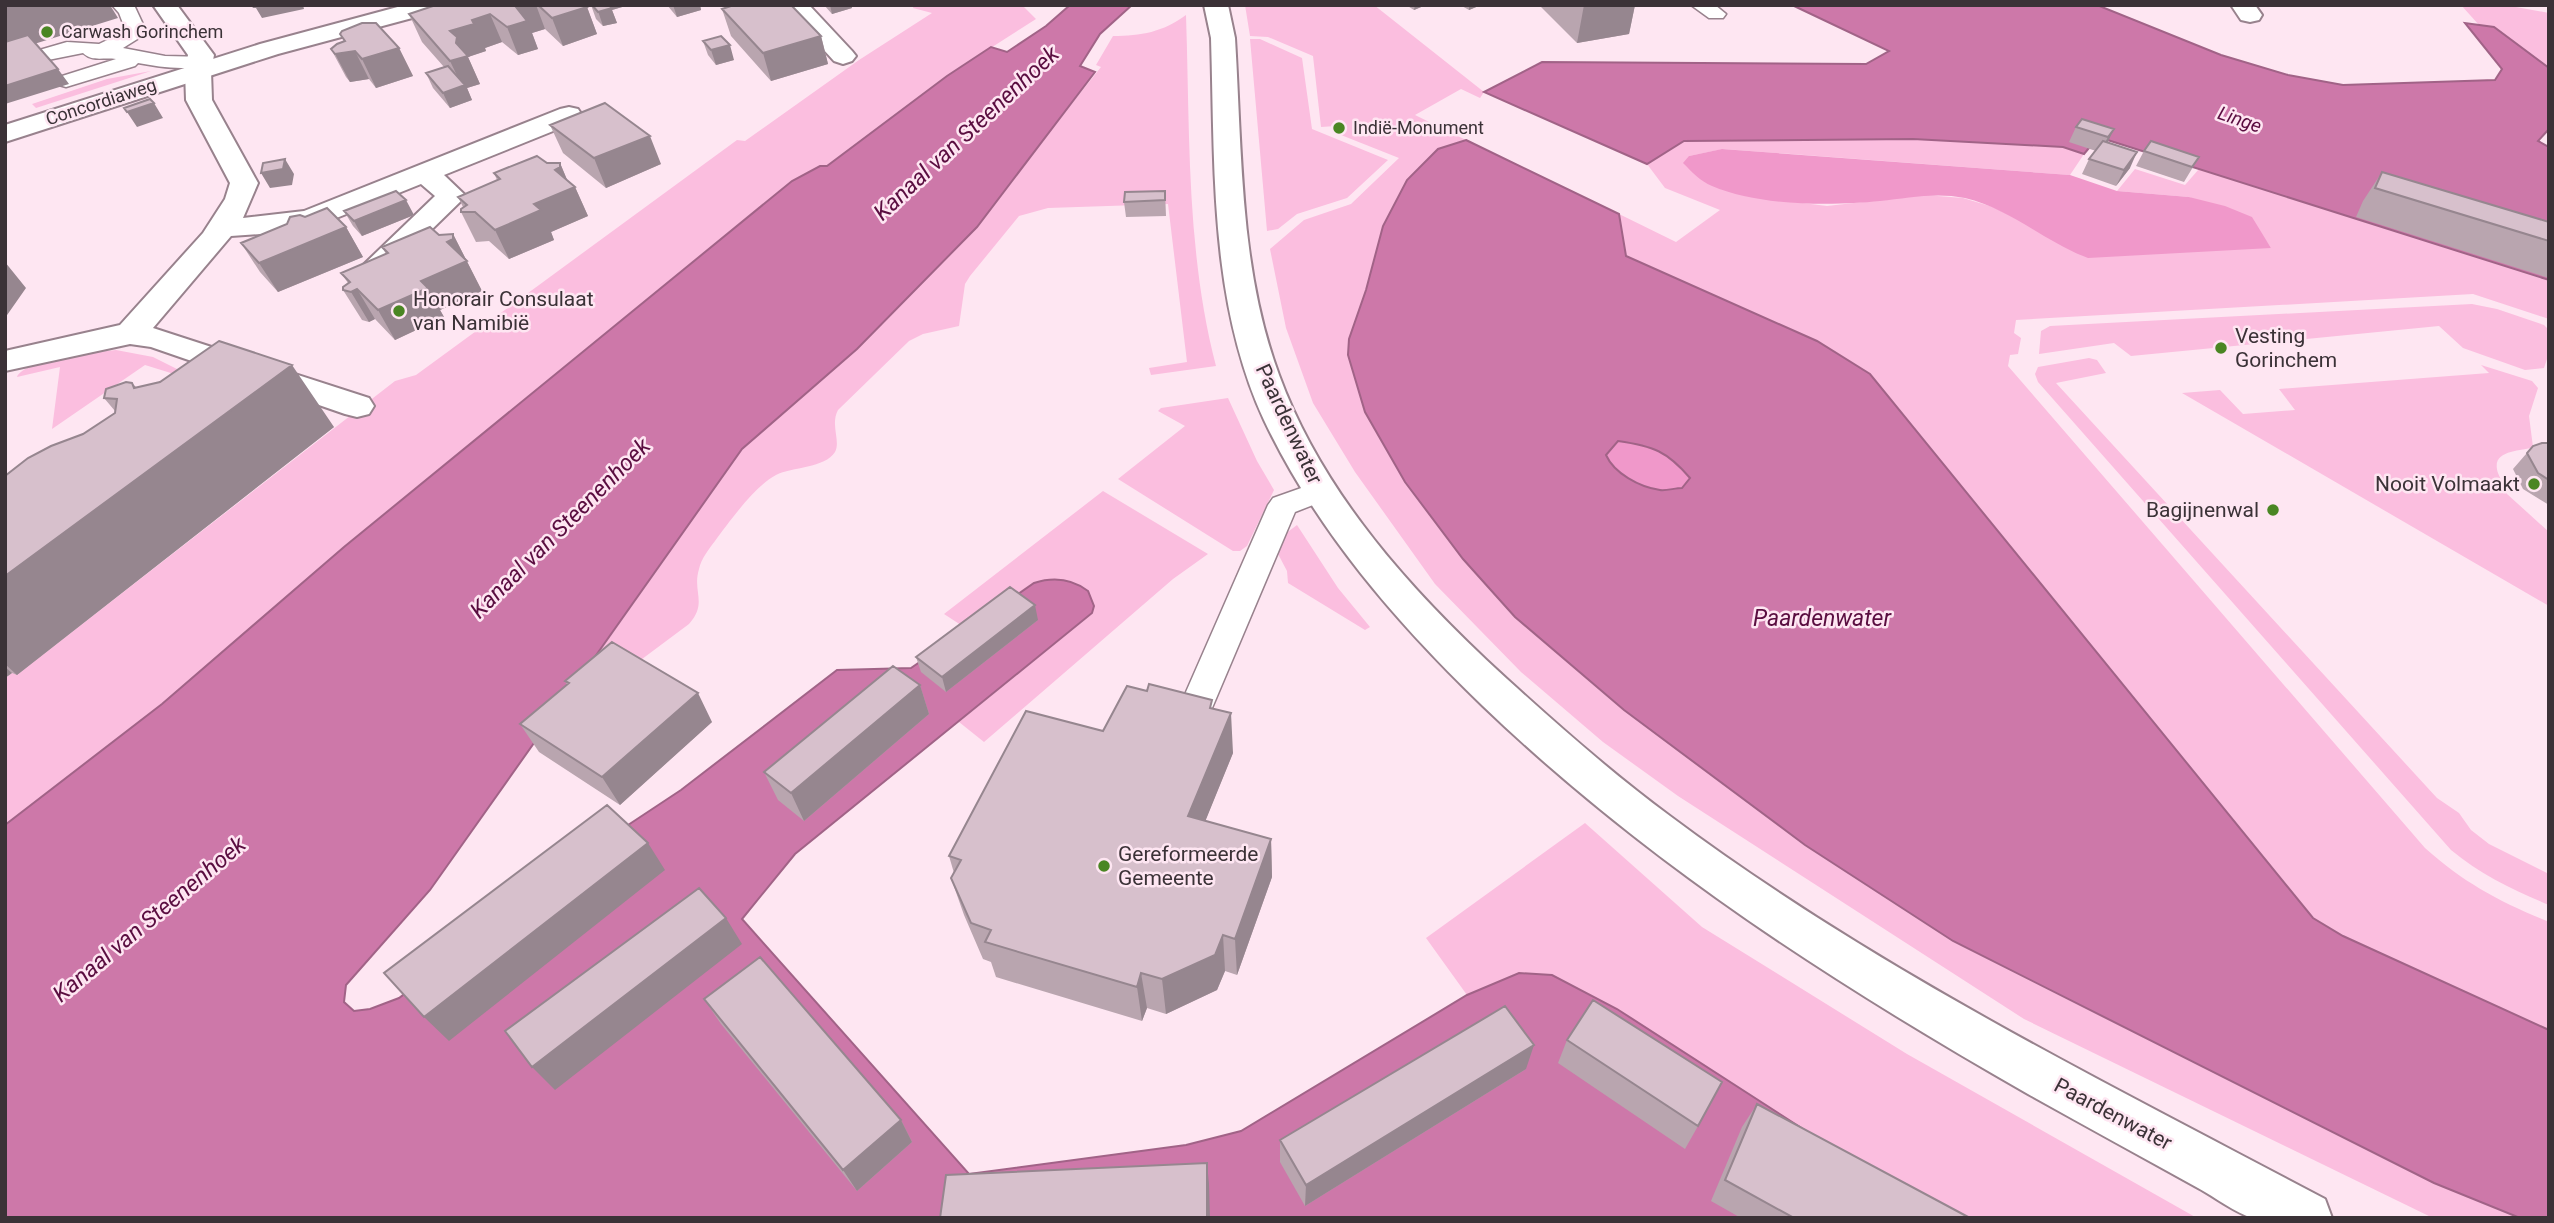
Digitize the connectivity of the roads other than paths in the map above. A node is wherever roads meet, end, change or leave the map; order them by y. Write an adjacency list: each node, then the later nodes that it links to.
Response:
1 (122, 5): 7 (lane)
2 (165, 5): 10 (street)
3 (434, 5): 10 (street, Concordiaweg)
4 (795, 5): 8 (street)
5 (1216, 5): 22 (street, Paardenwater)
6 (105, 29): 7 (lane)
7 (97, 50): 9 (lane); 9 (lane)
8 (843, 55)
9 (140, 58): 10 (lane)
10 (198, 72): 12 (street, Concordiaweg); 13 (street, Concordiaweg); 15 (street)
11 (569, 115): 14 (street)
12 (5, 134)
13 (5, 150)
14 (425, 173): 15 (street); 16 (street)
15 (222, 228): 17 (street)
16 (354, 289)
17 (130, 334): 18 (street); 19 (street)
18 (216, 359): 20 (street); 21 (street)
19 (5, 361)
20 (182, 382)
21 (356, 406)
22 (1321, 491): 23 (lane); 24 (street, Paardenwater)
23 (1189, 724)
24 (2306, 1218)

